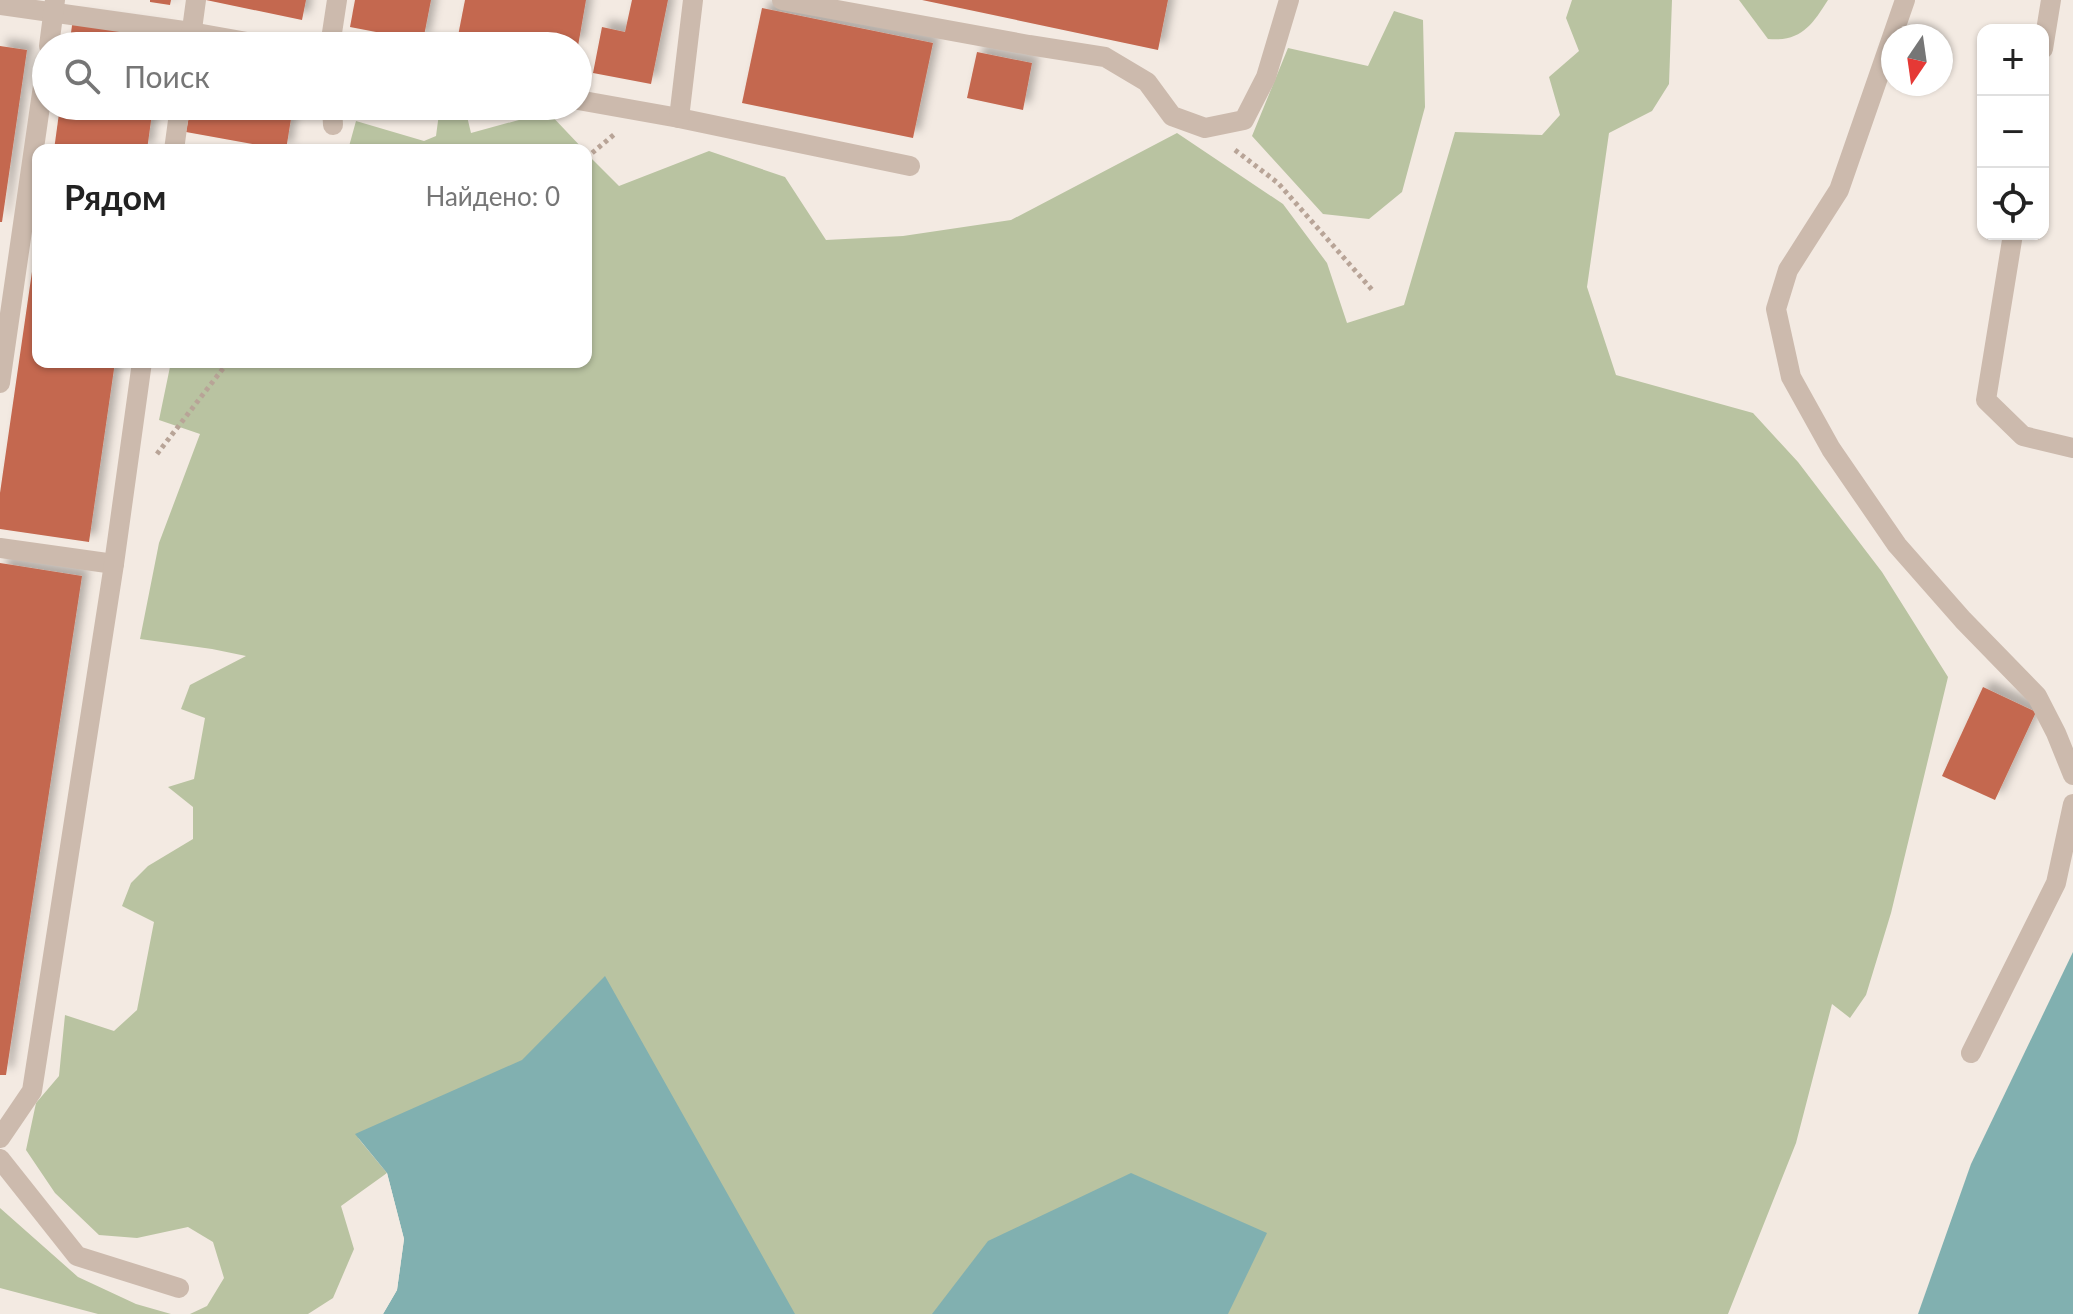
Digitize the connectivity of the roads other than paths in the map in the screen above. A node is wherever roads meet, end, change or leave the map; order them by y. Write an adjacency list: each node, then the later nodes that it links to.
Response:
1 (196, 0): 13 (lane)
2 (337, 0): 14 (lane)
3 (693, 0): 16 (lane)
4 (782, 0): 5 (lane)
5 (1289, 0)
6 (1905, 0): 29 (lane)
7 (2051, 0): 10 (lane)
8 (0, 5): 9 (lane)
9 (55, 6): 11 (lane); 12 (lane)
10 (2047, 24)
11 (51, 32)
12 (161, 32)
13 (191, 32)
14 (332, 32)
15 (592, 102): 16 (lane)
16 (679, 118): 21 (lane)
17 (40, 120): 19 (lane)
18 (178, 120): 20 (lane)
19 (38, 144)
20 (175, 144)
21 (910, 166)
22 (32, 200): 25 (lane)
23 (2012, 240): 26 (lane)
24 (141, 368): 28 (lane)
25 (0, 383)
26 (2073, 448)
27 (0, 548): 28 (lane)
28 (114, 564): 32 (lane)
29 (2073, 775)
30 (2073, 804): 31 (lane)
31 (1971, 1053)
32 (0, 1138)
33 (0, 1159): 34 (lane)
34 (179, 1288)

